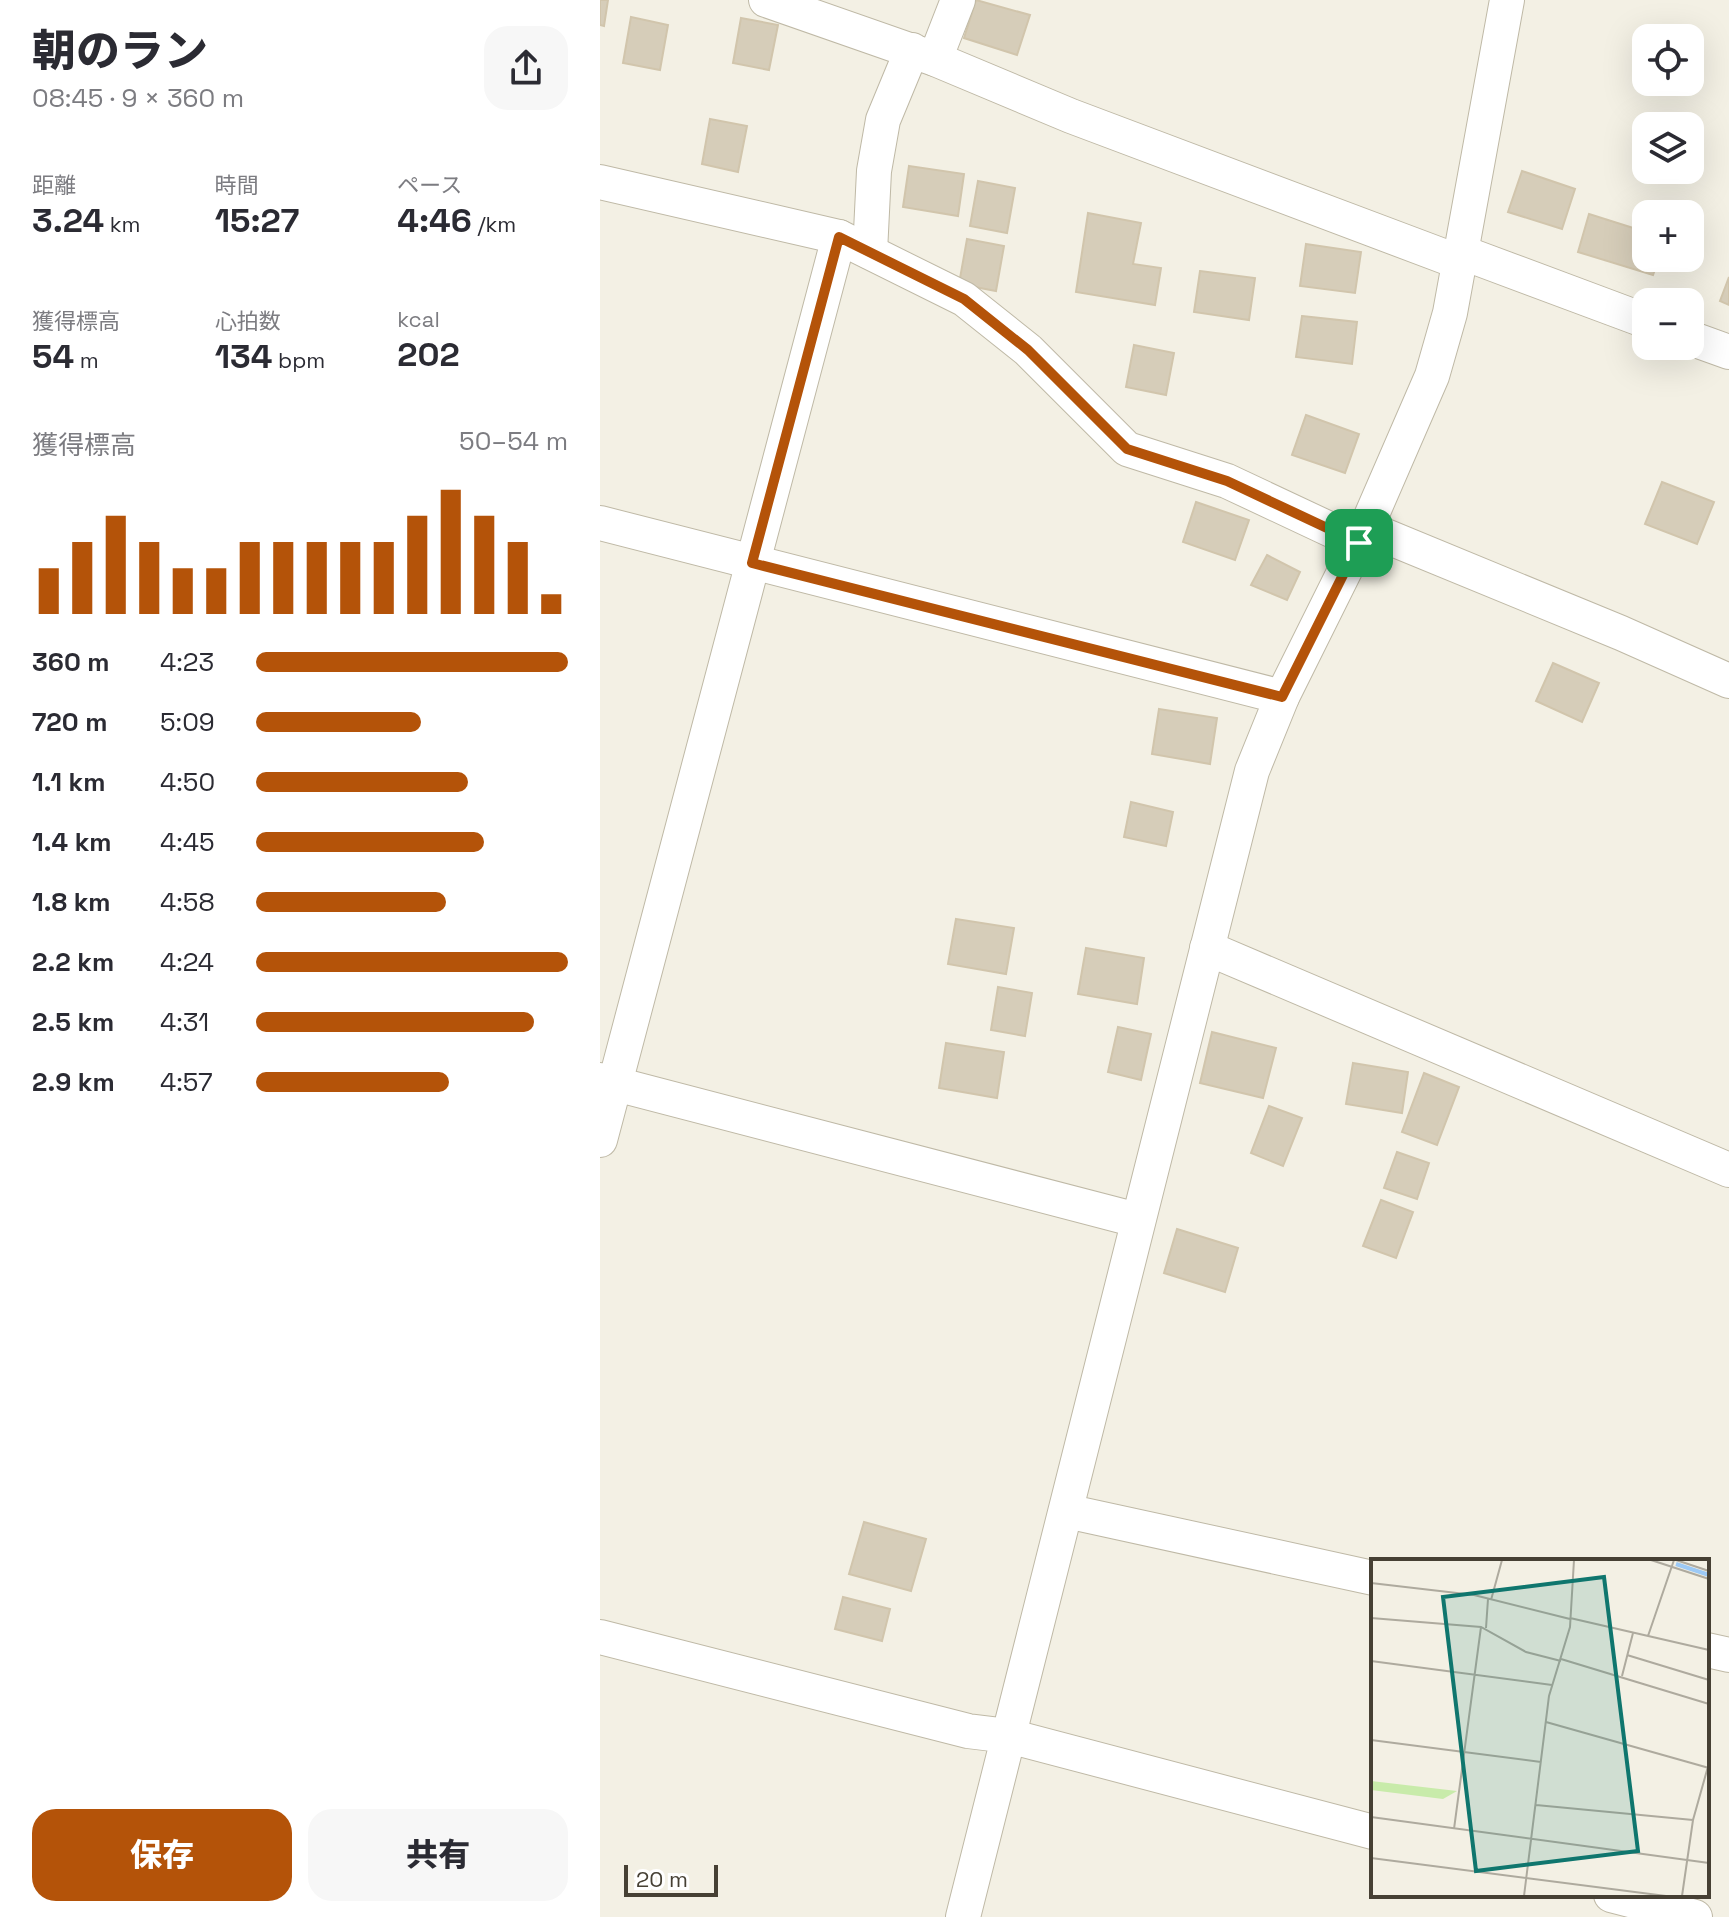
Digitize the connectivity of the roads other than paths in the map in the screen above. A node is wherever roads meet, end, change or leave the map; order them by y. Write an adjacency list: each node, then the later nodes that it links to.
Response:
1 (766, 0): 4 (street)
2 (958, 0): 4 (street)
3 (1507, 0): 8 (street)
4 (923, 54): 7 (street); 8 (street)
5 (600, 182): 6 (street)
6 (839, 237): 7 (street); 14 (street)
7 (870, 252): 13 (street)
8 (1460, 257): 9 (street); 13 (street)
9 (1632, 316)
10 (1704, 343): 11 (street)
11 (1729, 352)
12 (600, 523): 14 (street)
13 (1362, 536): 15 (street); 16 (street)
14 (752, 563): 16 (street); 18 (street)
15 (1729, 681)
16 (1282, 697): 17 (street)
17 (1207, 948): 20 (street); 21 (street)
18 (607, 1082): 19 (street); 21 (street)
19 (600, 1140)
20 (1729, 1170)
21 (1137, 1220): 22 (street)
22 (1066, 1511): 23 (street); 27 (street)
23 (1371, 1578)
24 (600, 1637): 27 (street)
25 (1709, 1650): 26 (street)
26 (1729, 1655)
27 (1009, 1736): 28 (street); 30 (street)
28 (1371, 1831)
29 (1619, 1897): 31 (street)
30 (963, 1917)
31 (1695, 1917)

